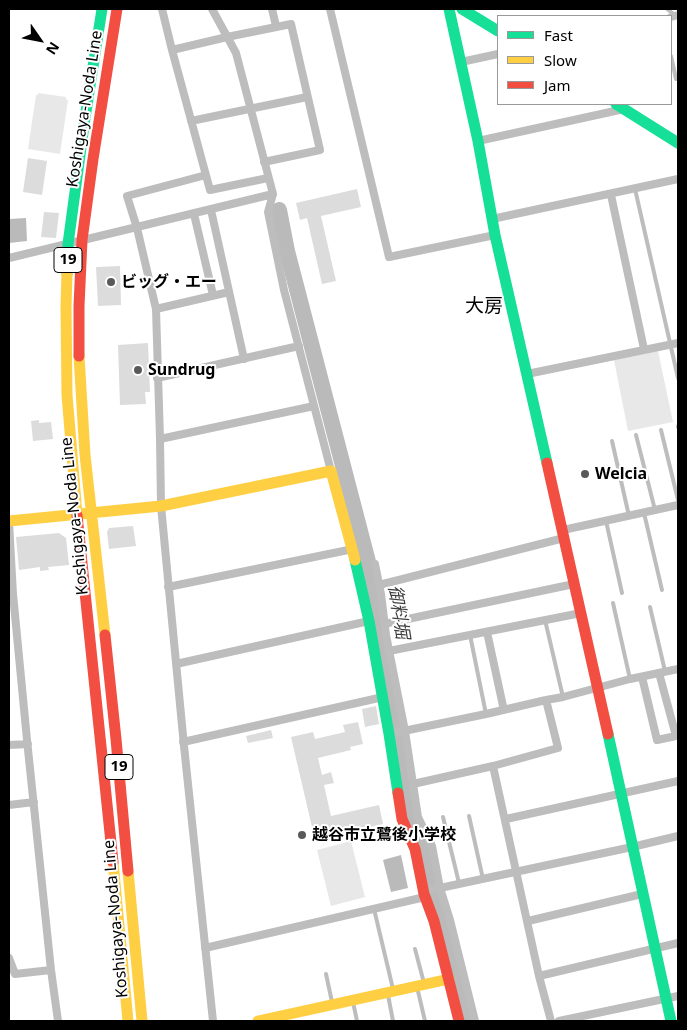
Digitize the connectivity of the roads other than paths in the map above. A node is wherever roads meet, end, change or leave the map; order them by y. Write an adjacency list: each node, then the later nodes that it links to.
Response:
1 (102, 9): 38 (main road, Koshigaya-Noda Line / 19)
2 (117, 9): 37 (main road, Koshigaya-Noda Line / 19)
3 (162, 9): 14 (street)
4 (212, 9): 13 (street)
5 (272, 9): 11 (street)
6 (330, 9): 36 (street)
7 (449, 9): 17 (main road)
8 (462, 9): 12 (main road)
9 (667, 9): 10 (lane)
10 (675, 16)
11 (276, 26): 13 (street); 19 (street)
12 (497, 30)
13 (227, 37): 14 (street); 21 (street)
14 (172, 50): 22 (street)
15 (497, 54): 17 (street)
16 (672, 61): 18 (lane)
17 (461, 62): 23 (main road)
18 (678, 79)
19 (308, 97): 21 (street); 25 (street)
20 (620, 106): 23 (street); 24 (main road)
21 (250, 108): 22 (street); 25 (street)
22 (191, 121): 26 (street)
23 (478, 141): 34 (main road)
24 (678, 143)
25 (264, 162): 27 (street)
26 (206, 175): 27 (street); 35 (street)
27 (268, 178): 30 (street)
28 (678, 179): 29 (street)
29 (635, 189): 31 (street); 43 (lane)
30 (273, 194): 32 (street); 44 (street)
31 (611, 195): 34 (street); 45 (street)
32 (211, 210): 33 (street); 40 (street)
33 (194, 214): 35 (street); 41 (street)
34 (492, 219): 36 (main road)
35 (137, 228): 37 (street); 42 (street)
36 (496, 235): 47 (main road)
37 (82, 240): 38 (street); 60 (main road, Koshigaya-Noda Line / 19)
38 (68, 244): 39 (street); 62 (main road, Koshigaya-Noda Line / 19)
39 (9, 258)
40 (229, 292): 41 (street); 46 (street)
41 (214, 295): 42 (street)
42 (156, 309): 48 (street)
43 (675, 344): 45 (street); 49 (lane)
44 (298, 346): 46 (street); 50 (street)
45 (644, 349): 47 (street)
46 (244, 359): 48 (street)
47 (527, 374): 66 (main road)
48 (157, 378): 53 (street)
49 (678, 378)
50 (314, 406): 53 (street); 55 (street)
51 (662, 430): 56 (lane)
52 (636, 435): 59 (lane)
53 (160, 439): 58 (street)
54 (612, 441): 63 (lane)
55 (331, 471): 58 (main road); 67 (main road)
56 (678, 500)
57 (678, 505): 59 (street)
58 (161, 506): 60 (main road); 71 (street)
59 (655, 510): 61 (street)
60 (90, 512): 62 (main road); 137 (main road, Koshigaya-Noda Line / 19)
61 (644, 512): 63 (street); 72 (lane)
62 (77, 514): 65 (main road); 136 (main road, Koshigaya-Noda Line / 19)
63 (629, 516): 64 (street)
64 (606, 521): 66 (street); 73 (lane)
65 (9, 522): 74 (street)
66 (564, 534): 69 (main road); 70 (street)
67 (353, 549): 71 (street); 79 (main road)
68 (375, 564): 70 (street)
69 (574, 584): 77 (main road); 80 (street)
70 (379, 585): 80 (street)
71 (168, 587): 86 (street)
72 (662, 590)
73 (622, 593)
74 (11, 594): 83 (street)
75 (614, 603): 90 (lane)
76 (650, 607): 88 (lane)
77 (581, 613): 78 (street); 91 (main road)
78 (545, 620): 81 (street); 93 (lane)
79 (369, 621): 86 (street); 92 (main road)
80 (384, 624): 85 (street)
81 (487, 632): 82 (street); 95 (street)
82 (470, 635): 85 (street); 96 (lane)
83 (18, 638): 84 (street); 100 (street)
84 (9, 640)
85 (389, 651): 97 (street)
86 (176, 664): 99 (street)
87 (678, 668): 88 (street)
88 (662, 672): 89 (street); 89 (street)
89 (642, 677): 90 (street)
90 (630, 679): 91 (street)
91 (598, 688): 93 (street); 105 (main road)
92 (383, 697): 98 (main road); 99 (street)
93 (563, 697): 94 (street)
94 (546, 700): 96 (street); 102 (street)
95 (503, 706)
96 (486, 714): 97 (street)
97 (403, 731): 98 (street); 104 (street)
98 (391, 734): 116 (main road)
99 (183, 742): 121 (street)
100 (28, 744): 101 (street); 106 (street)
101 (9, 746)
102 (493, 766): 104 (street); 110 (street)
103 (678, 781): 105 (street)
104 (413, 784): 116 (street)
105 (620, 794): 110 (street); 112 (main road)
106 (34, 802): 107 (street); 125 (street)
107 (9, 804)
108 (469, 816): 114 (lane)
109 (442, 817): 115 (lane)
110 (506, 819): 113 (street)
111 (678, 836): 112 (street)
112 (632, 848): 113 (street); 117 (main road)
113 (517, 872): 114 (street); 119 (street)
114 (483, 879): 115 (street)
115 (460, 884): 116 (street)
116 (431, 891): 118 (street); 128 (main road); 144 (street)
117 (642, 894): 119 (street); 122 (main road)
118 (374, 909): 121 (street); 130 (lane)
119 (528, 921): 127 (street)
120 (678, 943): 122 (street)
121 (205, 948): 138 (street)
122 (654, 948): 127 (street); 132 (main road)
123 (415, 949): 129 (lane)
124 (9, 958): 125 (street)
125 (51, 970): 135 (street)
126 (326, 974): 134 (lane)
127 (540, 976): 145 (street)
128 (449, 979): 129 (main road); 143 (main road)
129 (421, 985): 130 (main road); 142 (lane)
130 (390, 992): 133 (main road); 141 (lane)
131 (678, 996): 132 (street)
132 (665, 999): 146 (street); 147 (main road)
133 (352, 1000): 134 (main road); 140 (lane)
134 (333, 1005): 139 (main road)
135 (58, 1021)
136 (128, 1021)
137 (142, 1021)
138 (213, 1021)
139 (258, 1021)
140 (357, 1021)
141 (393, 1021)
142 (426, 1021)
143 (459, 1021)
144 (474, 1021)
145 (551, 1021)
146 (559, 1021)
147 (671, 1021)

